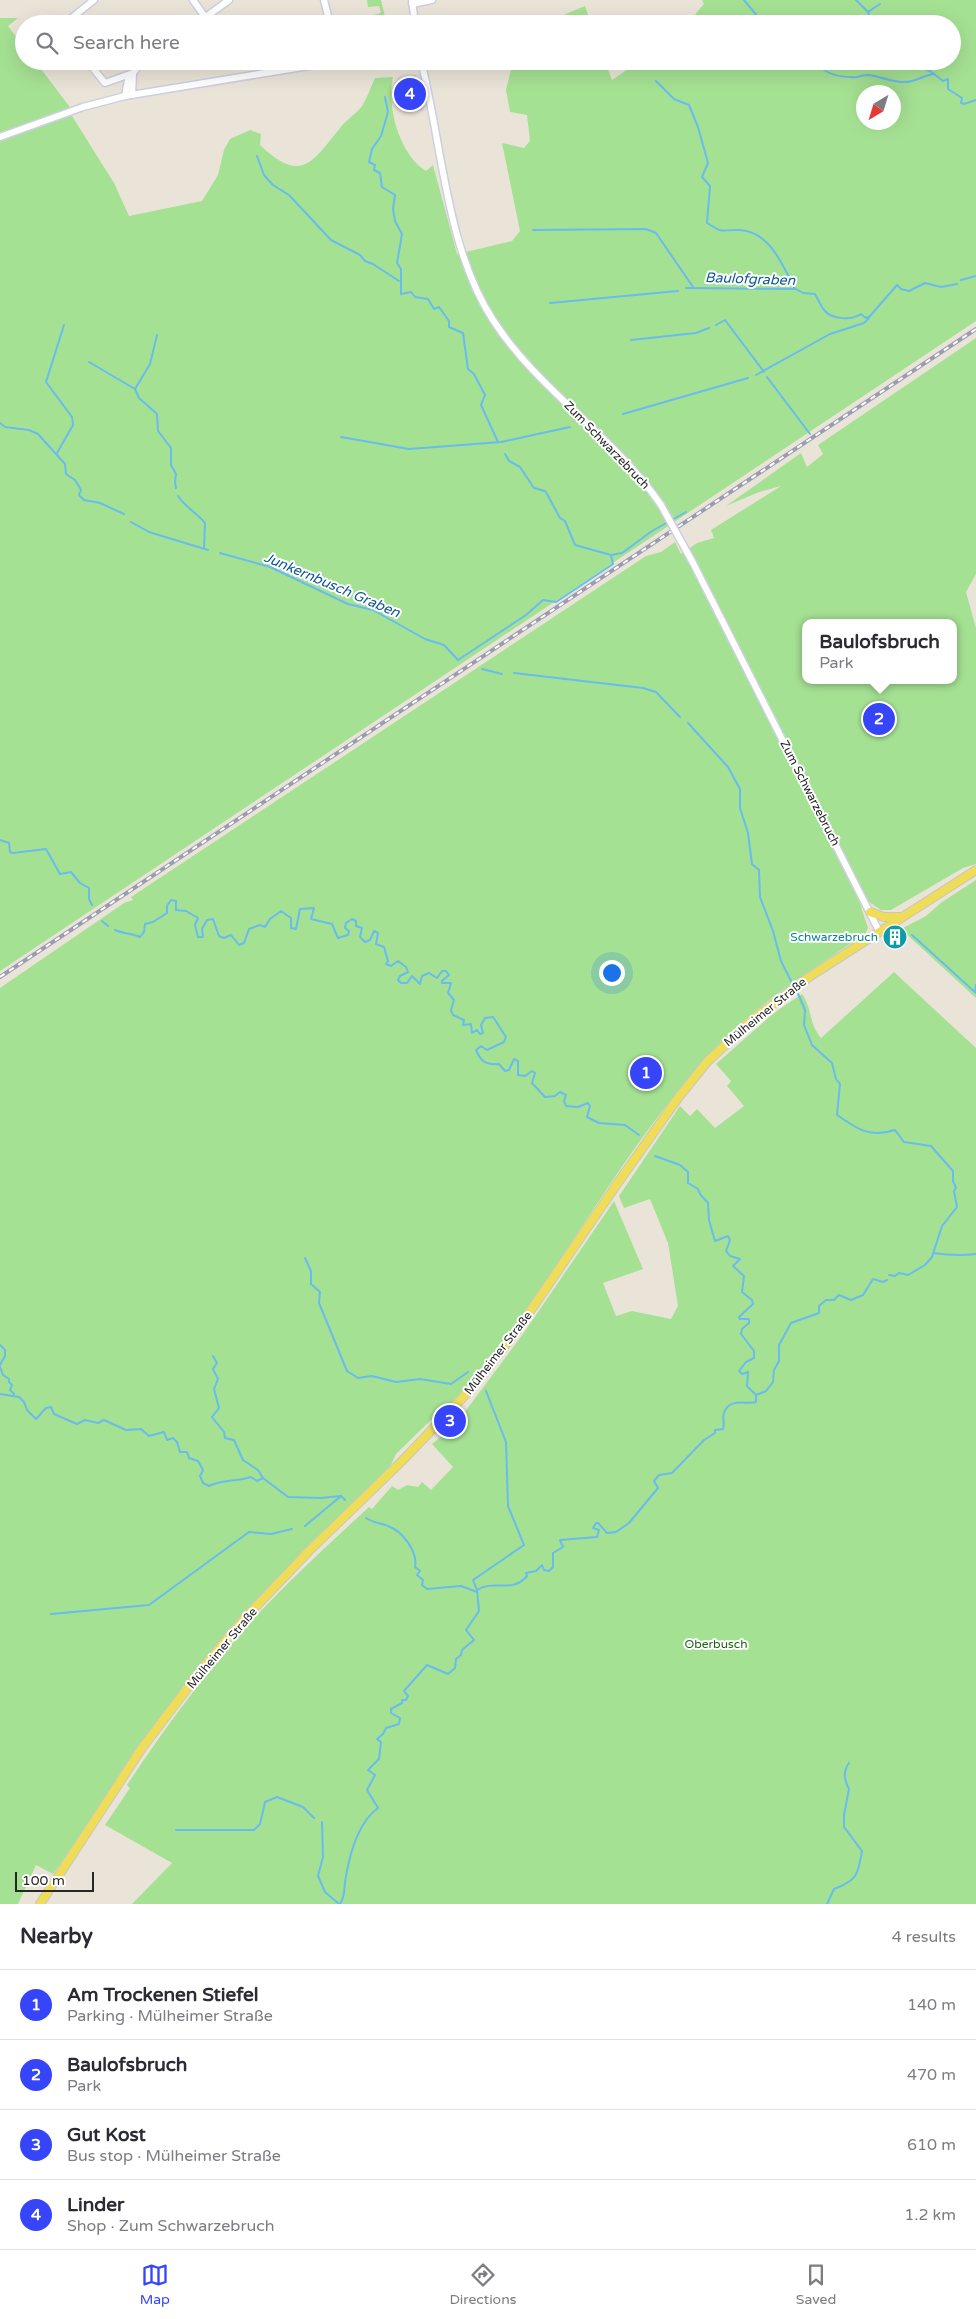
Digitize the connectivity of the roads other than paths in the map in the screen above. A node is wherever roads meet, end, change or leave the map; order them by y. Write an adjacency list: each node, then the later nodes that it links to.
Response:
1 (94, 0): 7 (street)
2 (193, 0): 8 (street)
3 (229, 0): 9 (street)
4 (324, 0): 10 (street)
5 (432, 0): 6 (street)
6 (412, 2): 11 (street)
7 (75, 15)
8 (204, 15)
9 (208, 15)
10 (328, 15)
11 (414, 15)
12 (94, 70): 16 (street)
13 (135, 70): 16 (street)
14 (284, 70): 17 (street)
15 (423, 70): 20 (street, Zum Schwarzebruch, bridge)
16 (133, 73): 17 (street)
17 (129, 95): 18 (street)
18 (0, 137)
19 (976, 870): 21 (main road, Mülheimer Straße)
20 (870, 912): 21 (main road); 22 (street, Zum Schwarzebruch)
21 (901, 917): 22 (main road, Mülheimer Straße)
22 (879, 931): 23 (main road, Mülheimer Straße)
23 (40, 1904)

